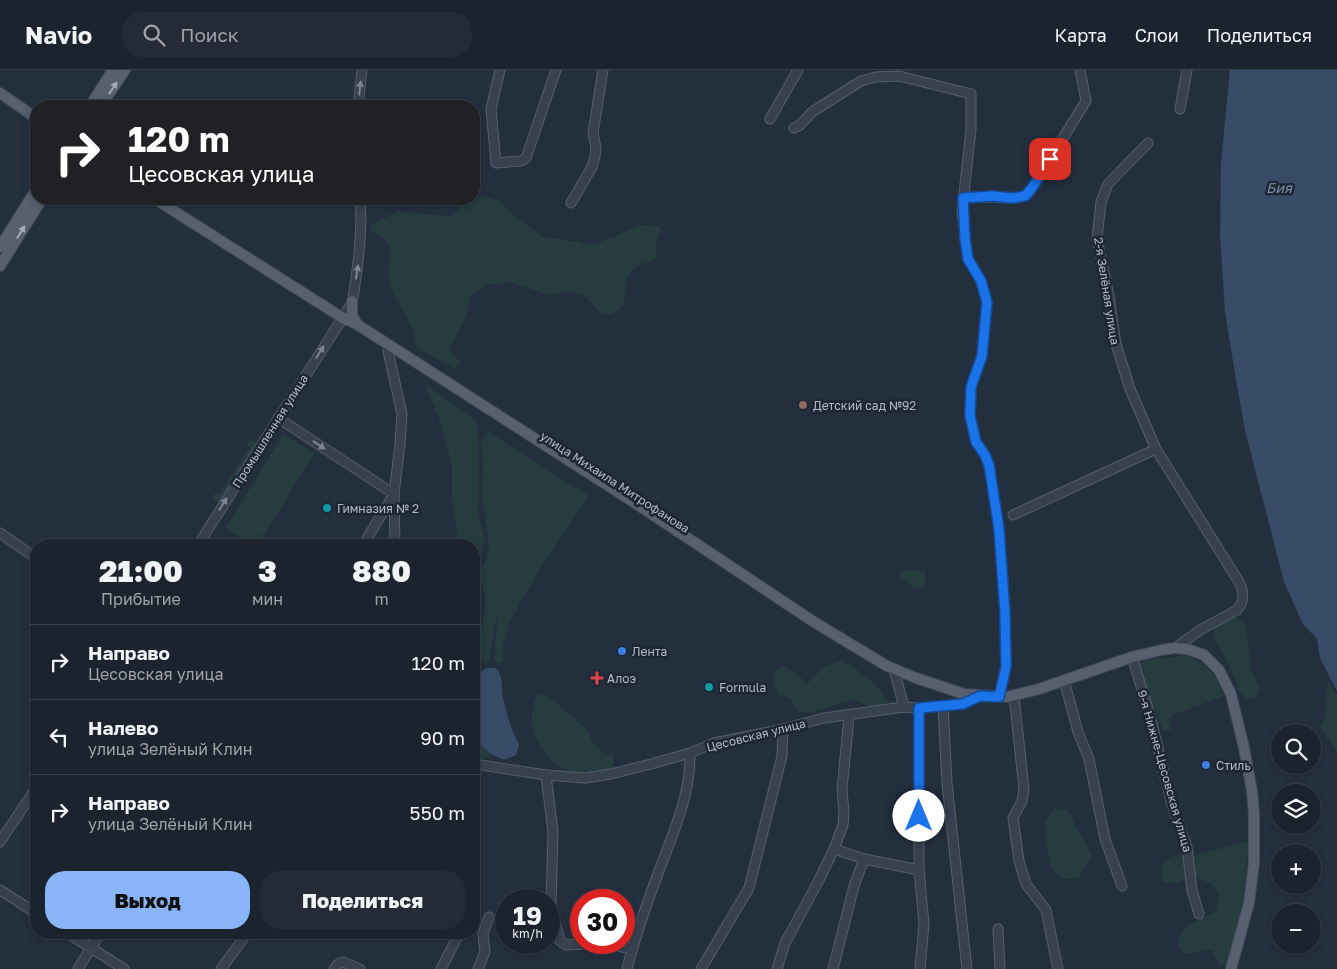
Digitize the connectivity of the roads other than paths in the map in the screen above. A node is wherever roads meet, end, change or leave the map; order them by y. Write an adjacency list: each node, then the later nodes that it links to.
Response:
1 (114, 70): 12 (main road)
2 (124, 70): 13 (main road, one-way to 2)
3 (362, 70): 14 (street, one-way to 3)
4 (500, 70): 5 (street)
5 (556, 70)
6 (603, 70): 23 (street)
7 (798, 70): 18 (street)
8 (1080, 70): 21 (street)
9 (1187, 70): 16 (street)
10 (0, 89): 15 (main road)
11 (0, 94): 17 (main road)
12 (94, 100)
13 (105, 100)
14 (359, 100)
15 (30, 109)
16 (1180, 109)
17 (30, 114)
18 (770, 119)
19 (794, 128): 21 (street)
20 (1148, 143): 36 (street, 2-я Зелёная улица)
21 (963, 198): 50 (street)
22 (30, 200): 29 (main road)
23 (571, 203)
24 (38, 205): 30 (main road, one-way to 24)
25 (165, 205): 28 (main road, улица Михаила Митрофанова)
26 (171, 205): 28 (main road, улица Михаила Митрофанова)
27 (360, 205): 31 (street, one-way to 27)
28 (203, 229): 32 (main road, улица Михаила Митрофанова)
29 (0, 247)
30 (0, 266)
31 (352, 301): 32 (street, Промышленная улица); 33 (main road)
32 (342, 317): 33 (main road, улица Михаила Митрофанова); 34 (main road, улица Михаила Митрофанова); 35 (street, Промышленная улица, one-way to 32)
33 (358, 325): 34 (main road, улица Михаила Митрофанова)
34 (389, 348): 37 (street); 46 (main road, улица Михаила Митрофанова)
35 (278, 418): 37 (street, one-way to 37); 40 (street, Промышленная улица, one-way to 35)
36 (1156, 449): 38 (street); 44 (street, 2-я Зелёная улица)
37 (394, 494): 41 (street); 42 (street)
38 (1013, 515)
39 (0, 533): 43 (street)
40 (202, 539)
41 (367, 539)
42 (395, 539)
43 (30, 554)
44 (1175, 648): 45 (main road, улица Михаила Митрофанова); 93 (main road)
45 (1132, 658): 47 (main road, улица Михаила Митрофанова); 67 (street, 9-я Нижне-Цесовская улица)
46 (894, 670): 48 (main road, улица Михаила Митрофанова); 52 (street)
47 (1064, 680): 49 (main road, улица Михаила Митрофанова); 64 (street)
48 (980, 696): 50 (main road, улица Михаила Митрофанова); 51 (street, Цесовская улица)
49 (1014, 696): 50 (main road, улица Михаила Митрофанова); 92 (street)
50 (999, 697)
51 (943, 706): 53 (street, Цесовская улица); 90 (street)
52 (904, 707): 53 (street, Цесовская улица); 54 (street, Цесовская улица)
53 (919, 708): 63 (street)
54 (848, 716): 55 (street, Цесовская улица); 61 (street)
55 (783, 729): 56 (street, Цесовская улица); 86 (street)
56 (690, 753): 58 (street, Цесовская улица); 74 (street)
57 (480, 765): 58 (street, Цесовская улица)
58 (546, 775): 75 (street)
59 (30, 797): 60 (street)
60 (0, 842)
61 (834, 849): 62 (street); 87 (street)
62 (864, 859): 63 (street); 88 (street)
63 (919, 870): 89 (street)
64 (1122, 886)
65 (0, 890): 66 (street)
66 (30, 909)
67 (1199, 914)
68 (489, 917): 84 (street)
69 (998, 928): 91 (street)
70 (77, 939): 76 (street)
71 (97, 939): 76 (street)
72 (243, 939): 81 (street)
73 (456, 939): 83 (street)
74 (635, 939)
75 (570, 945)
76 (91, 948): 79 (street); 80 (street)
77 (631, 954): 85 (street)
78 (335, 968): 82 (street)
79 (78, 969)
80 (124, 969)
81 (221, 969)
82 (360, 969)
83 (441, 969)
84 (478, 969)
85 (627, 969)
86 (702, 969)
87 (777, 969)
88 (833, 969)
89 (920, 969)
90 (967, 969)
91 (1000, 969)
92 (1058, 969)
93 (1231, 969)

